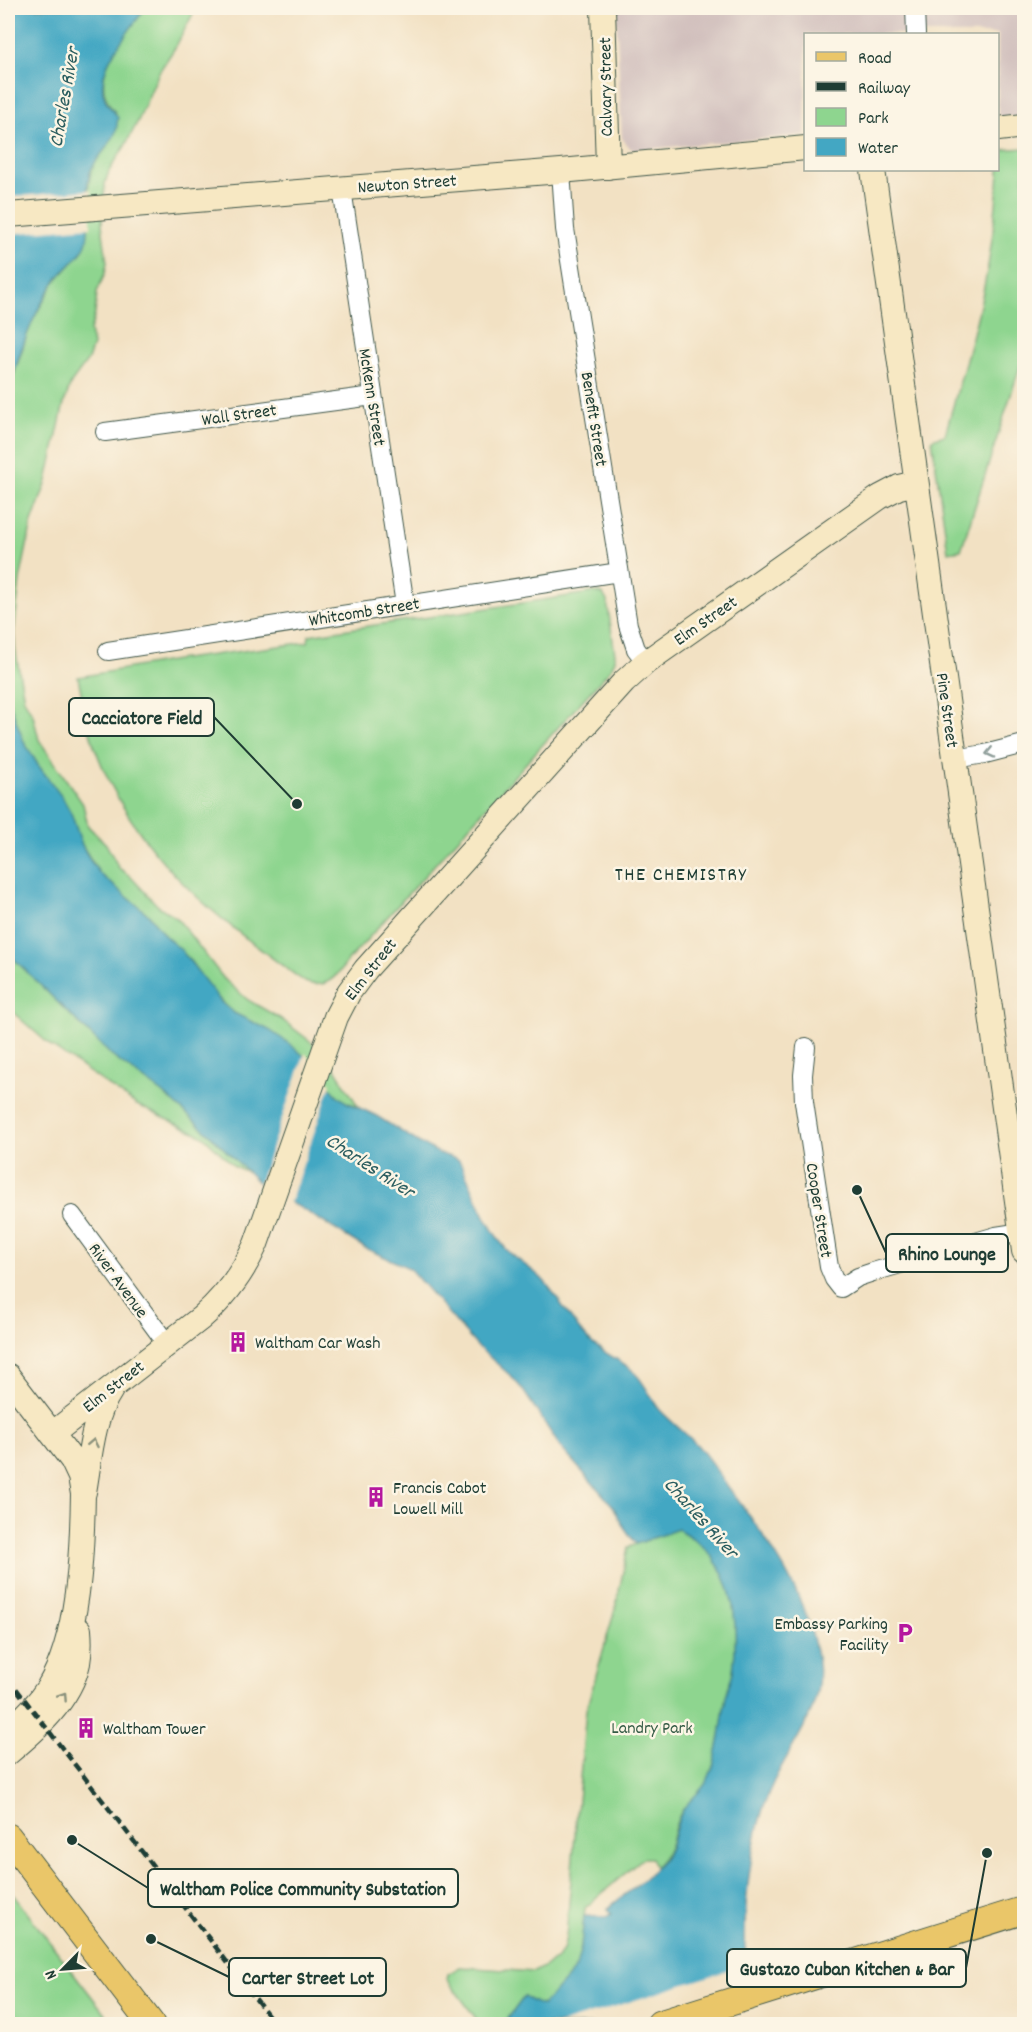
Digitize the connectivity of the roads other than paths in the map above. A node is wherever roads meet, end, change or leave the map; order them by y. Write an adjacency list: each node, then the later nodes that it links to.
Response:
1 (603, 8): 7 (street, Calvary Street)
2 (915, 8): 3 (street)
3 (916, 33)
4 (1024, 126): 5 (street)
5 (999, 129)
6 (804, 148): 7 (street, Newton Street)
7 (608, 167): 8 (street, Newton Street)
8 (561, 171): 10 (street, Newton Street); 15 (street, Benefit Street)
9 (873, 171): 14 (street, Pine Street)
10 (342, 189): 11 (street, Newton Street); 12 (street, McKenn Street)
11 (8, 215)
12 (373, 396): 13 (street, Wall Street); 16 (street, McKenn Street)
13 (105, 432)
14 (916, 483): 18 (street, Elm Street); 20 (street, Pine Street)
15 (619, 572): 16 (street, Whitcomb Street); 18 (street, Benefit Street)
16 (405, 605): 17 (street, Whitcomb Street)
17 (108, 651)
18 (646, 662): 25 (street, Elm Street)
19 (1024, 744): 20 (street, one-way to 20)
20 (955, 759): 22 (street, Pine Street)
21 (806, 1047): 24 (street, Cooper Street)
22 (1013, 1091): 24 (street, Pine Street)
23 (72, 1215): 25 (street, River Avenue)
24 (1023, 1241)
25 (167, 1344): 27 (street, Elm Street)
26 (8, 1376): 28 (street)
27 (113, 1386): 28 (street, Elm Street); 29 (street, one-way to 27)
28 (52, 1434): 29 (street)
29 (83, 1500): 30 (street)
30 (78, 1583): 31 (street); 32 (street, one-way to 30)
31 (8, 1732)
32 (8, 1753)
33 (8, 1837): 35 (main road)
34 (1024, 1910): 36 (main road)
35 (151, 2025)
36 (660, 2025)

